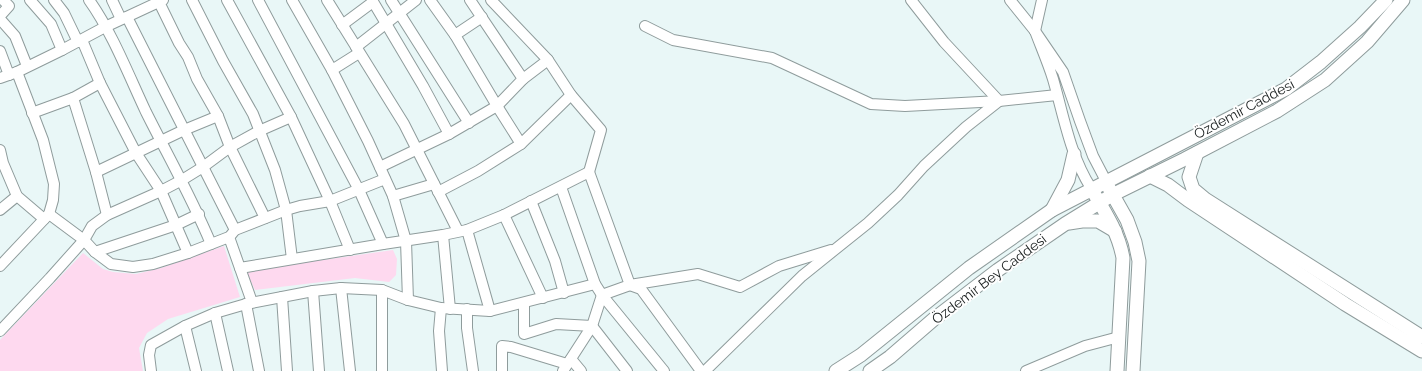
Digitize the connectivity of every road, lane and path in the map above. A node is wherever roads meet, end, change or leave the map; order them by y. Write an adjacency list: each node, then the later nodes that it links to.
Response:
1 (3, 0): 24 (street)
2 (30, 0): 35 (street)
3 (54, 0): 34 (street)
4 (89, 0): 31 (street)
5 (112, 0): 26 (street)
6 (192, 0): 54 (street)
7 (226, 0): 51 (street)
8 (258, 0): 76 (street)
9 (292, 0): 40 (street)
10 (327, 0): 29 (street)
11 (391, 0): 23 (street)
12 (416, 0): 23 (street)
13 (430, 0): 33 (street)
14 (470, 0): 25 (street)
15 (491, 0): 38 (street)
16 (911, 0): 47 (street)
17 (1010, 0): 32 (street)
18 (1042, 0): 32 (street)
19 (1386, 0): 72 (main road, Özdemir Caddesi)
20 (1403, 0): 62 (main road, Özdemir Caddesi)
21 (160, 1): 26 (street); 50 (street)
22 (373, 1): 28 (street); 29 (street)
23 (399, 13): 28 (street); 52 (street)
24 (0, 16)
25 (482, 17): 33 (street); 42 (street)
26 (124, 18): 31 (street); 53 (street)
27 (0, 19): 39 (street)
28 (385, 24): 36 (street); 55 (street)
29 (342, 26): 36 (street)
30 (645, 26): 47 (street)
31 (105, 27): 34 (street); 56 (street)
32 (1034, 31): 45 (street); 72 (street)
33 (455, 35): 48 (street)
34 (80, 41): 35 (street); 43 (street)
35 (62, 50): 39 (street)
36 (357, 50): 40 (street); 59 (street)
37 (0, 51): 41 (street)
38 (548, 60): 42 (street); 44 (street)
39 (27, 66): 41 (street)
40 (332, 70): 66 (street)
41 (9, 75): 49 (street)
42 (523, 79): 48 (street)
43 (100, 83): 46 (street); 61 (street)
44 (571, 95): 57 (street); 68 (street)
45 (1057, 95): 47 (street); 63 (street)
46 (73, 98): 49 (street); 67 (street)
47 (999, 101): 102 (street)
48 (497, 106): 52 (street); 57 (street)
49 (32, 113): 90 (street)
50 (218, 116): 53 (street); 58 (street)
51 (291, 117): 54 (street); 81 (street)
52 (469, 123): 55 (street)
53 (184, 130): 56 (street); 65 (street)
54 (260, 130): 58 (street); 85 (street)
55 (449, 134): 59 (street)
56 (161, 142): 61 (street); 71 (street)
57 (521, 144): 74 (street)
58 (230, 147): 65 (street); 91 (street)
59 (418, 149): 66 (street); 74 (street)
60 (0, 150): 64 (street)
61 (136, 153): 67 (street); 77 (street)
62 (1197, 153): 69 (main road, Özdemir Caddesi); 128 (main road)
63 (1074, 154): 75 (street); 86 (main road)
64 (1, 164): 79 (street)
65 (203, 167): 71 (street); 96 (street)
66 (380, 167): 70 (street)
67 (96, 172): 88 (street)
68 (589, 172): 73 (street); 110 (street)
69 (1150, 176): 78 (main road, Özdemir Caddesi); 130 (main road)
70 (385, 179): 76 (street); 80 (street)
71 (182, 180): 77 (street); 87 (street)
72 (1106, 181): 75 (main road, Özdemir Caddesi); 78 (main road)
73 (560, 187): 82 (street); 109 (street)
74 (436, 188): 80 (street); 94 (street)
75 (1091, 188): 83 (main road); 86 (main road, Özdemir Caddesi)
76 (359, 190): 81 (street); 101 (street)
77 (161, 191): 88 (street); 93 (street)
78 (1112, 195): 83 (main road, Özdemir Bey Caddesi); 152 (main road)
79 (17, 196): 84 (street); 90 (street)
80 (394, 196): 99 (street)
81 (330, 201): 85 (street); 103 (street)
82 (532, 201): 89 (street); 114 (street)
83 (1099, 202): 92 (main road, Özdemir Bey Caddesi); 95 (main road)
84 (0, 210)
85 (286, 210): 91 (street); 106 (street)
86 (1052, 210): 148 (main road, Özdemir Caddesi)
87 (199, 214): 93 (street); 100 (street)
88 (107, 215): 98 (street)
89 (504, 215): 94 (street); 117 (street)
90 (46, 216): 98 (street); 107 (street)
91 (265, 218): 96 (street)
92 (1065, 224): 95 (main road); 149 (main road, Özdemir Bey Caddesi)
93 (176, 225): 104 (street); 105 (street)
94 (463, 230): 97 (street); 123 (street)
95 (1115, 231): 129 (main road)
96 (232, 233): 100 (street); 108 (street)
97 (443, 235): 99 (street); 121 (street)
98 (84, 240): 104 (street); 127 (street)
99 (406, 241): 101 (street); 118 (street)
100 (211, 244): 105 (street)
101 (383, 244): 103 (street)
102 (838, 248): 110 (street); 147 (street)
103 (350, 250): 106 (street)
104 (95, 252): 105 (street)
105 (188, 253)
106 (292, 259): 108 (street)
107 (0, 266)
108 (240, 268): 119 (street)
109 (595, 284): 114 (street); 115 (street)
110 (630, 285): 115 (street); 146 (street)
111 (341, 288): 112 (street); 113 (street); 138 (street)
112 (382, 290): 118 (street); 139 (street)
113 (313, 291): 116 (street); 137 (street)
114 (564, 293): 117 (street)
115 (602, 295): 126 (street); 145 (street)
116 (282, 297): 119 (street); 136 (street)
117 (543, 298): 120 (street)
118 (408, 300): 121 (street)
119 (249, 303): 124 (street); 135 (street)
120 (524, 303): 123 (street); 126 (street)
121 (445, 308): 122 (street); 140 (street)
122 (467, 309): 123 (street); 141 (street)
123 (490, 311)
124 (215, 313): 125 (street); 134 (street)
125 (185, 326): 132 (street); 133 (street)
126 (592, 326): 131 (street); 144 (street)
127 (0, 331)
128 (1422, 336)
129 (1119, 337): 150 (street); 151 (main road)
130 (1422, 351)
131 (567, 365): 142 (street); 143 (street)
132 (151, 371)
133 (196, 371)
134 (228, 371)
135 (259, 371)
136 (287, 371)
137 (319, 371)
138 (350, 371)
139 (382, 371)
140 (442, 371)
141 (473, 371)
142 (502, 371)
143 (581, 371)
144 (627, 371)
145 (664, 371)
146 (701, 371)
147 (705, 371)
148 (836, 371)
149 (870, 371)
150 (1026, 371)
151 (1117, 371)
152 (1133, 371)

